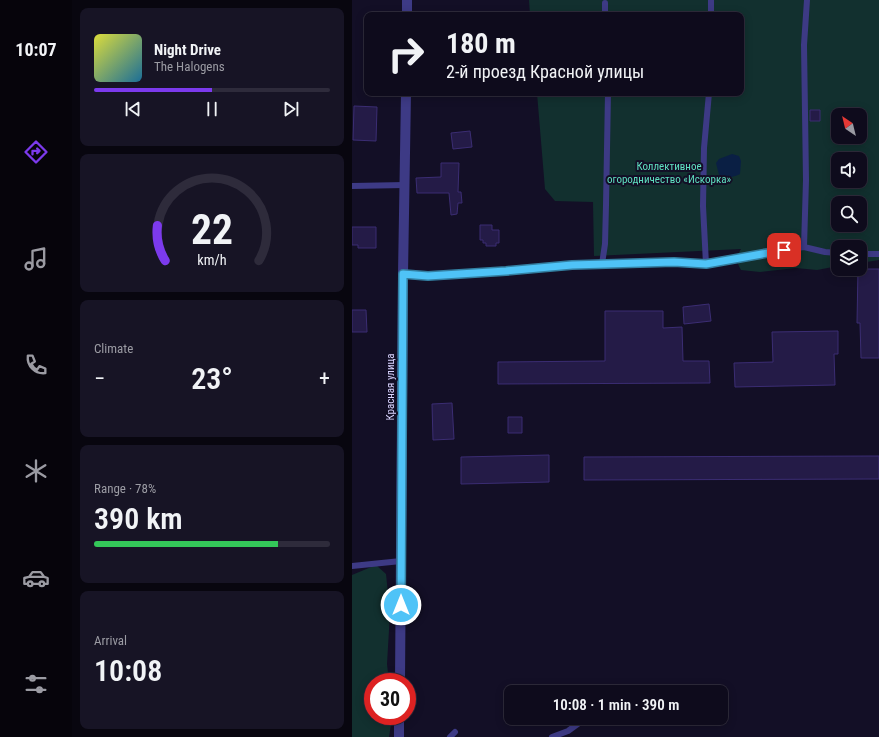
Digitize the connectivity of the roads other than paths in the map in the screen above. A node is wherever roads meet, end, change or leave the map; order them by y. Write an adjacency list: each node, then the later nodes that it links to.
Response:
1 (407, 0): 5 (street)
2 (711, 0): 7 (lane)
3 (807, 0): 13 (lane)
4 (605, 2): 6 (lane)
5 (407, 12)
6 (606, 12)
7 (710, 12)
8 (406, 96): 11 (street, Красная улица)
9 (608, 96): 17 (lane)
10 (709, 96): 18 (lane)
11 (405, 185): 12 (lane); 19 (street, Красная улица)
12 (352, 186)
13 (804, 247): 14 (lane); 18 (lane)
14 (831, 252)
15 (867, 254): 16 (lane)
16 (879, 254)
17 (602, 264): 18 (lane); 19 (lane)
18 (706, 264)
19 (403, 274): 20 (street, Красная улица)
20 (401, 561): 21 (lane); 22 (street, Красная улица)
21 (352, 566)
22 (400, 673)
23 (399, 725): 26 (street)
24 (576, 725): 28 (lane)
25 (455, 732): 27 (lane)
26 (399, 737)
27 (450, 737)
28 (552, 737)

